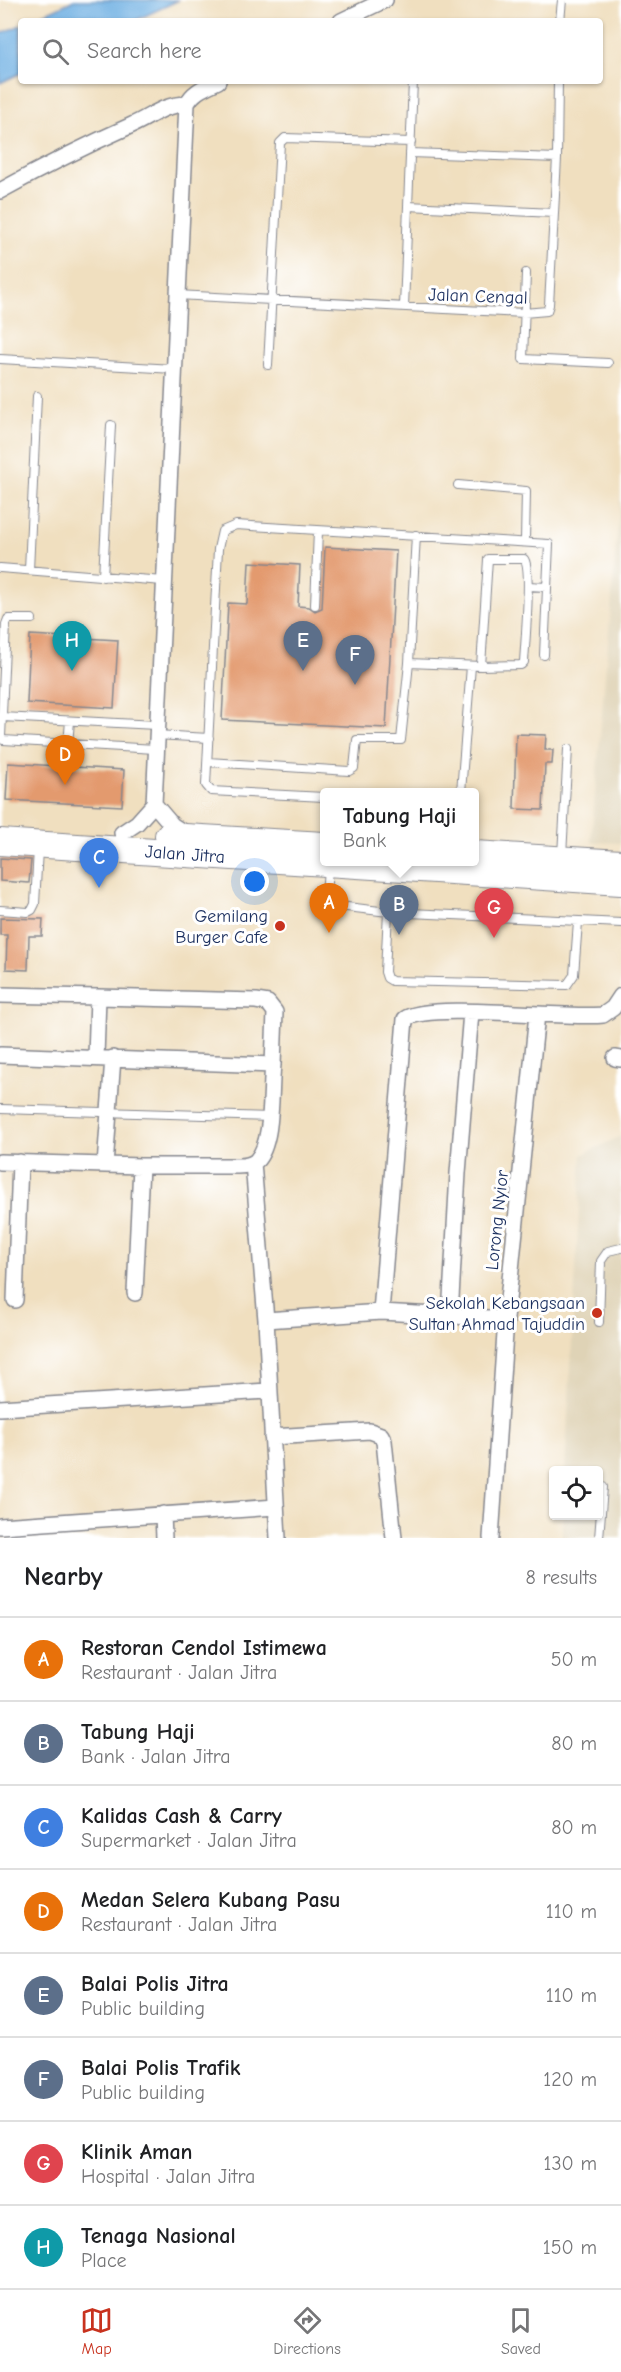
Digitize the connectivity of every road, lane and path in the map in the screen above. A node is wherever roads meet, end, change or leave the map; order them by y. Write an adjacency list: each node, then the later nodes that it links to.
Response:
1 (385, 0): 3 (street)
2 (562, 0): 4 (lane)
3 (347, 18)
4 (560, 18)
5 (212, 84): 8 (street)
6 (413, 84): 9 (lane)
7 (558, 84): 11 (lane, Jalan Cengal)
8 (187, 104): 12 (street); 16 (street)
9 (411, 142): 10 (lane); 17 (lane)
10 (410, 153): 11 (lane); 13 (lane)
11 (557, 158): 14 (lane, Jalan Cengal)
12 (0, 191)
13 (408, 206): 14 (lane); 18 (lane)
14 (554, 213): 19 (lane, Jalan Cengal)
15 (526, 273): 19 (lane)
16 (177, 295): 17 (lane, Jalan Cengal); 23 (street)
17 (271, 300): 18 (lane, Jalan Cengal); 22 (lane)
18 (404, 307): 19 (lane, Jalan Cengal)
19 (524, 313): 21 (lane)
20 (0, 359): 23 (lane)
21 (608, 363)
22 (268, 365)
23 (174, 369): 33 (street)
24 (37, 396): 31 (lane)
25 (111, 425): 32 (lane)
26 (458, 485): 29 (lane)
27 (318, 531): 28 (lane); 36 (lane); 45 (lane)
28 (416, 535): 29 (lane); 39 (lane)
29 (525, 541): 35 (lane)
30 (0, 568): 31 (lane)
31 (29, 570): 32 (lane)
32 (103, 577): 33 (lane)
33 (163, 581): 44 (street)
34 (528, 586): 35 (lane); 41 (lane); 41 (lane)
35 (547, 587): 38 (lane)
36 (315, 605)
37 (32, 619): 42 (lane)
38 (544, 655)
39 (409, 663): 40 (lane); 48 (lane)
40 (471, 666): 41 (lane); 49 (lane)
41 (481, 666)
42 (2, 717): 43 (lane); 46 (lane)
43 (70, 721): 44 (lane); 46 (lane)
44 (156, 737): 45 (lane); 46 (lane); 51 (street)
45 (209, 738): 48 (lane)
46 (68, 744)
47 (568, 749): 60 (lane)
48 (208, 762): 50 (lane)
49 (461, 788)
50 (320, 797)
51 (153, 804): 53 (street); 54 (street)
52 (0, 826): 53 (highway, Jalan Jitra)
53 (122, 833): 54 (highway, Jalan Jitra)
54 (192, 837): 57 (highway, Jalan Jitra)
55 (0, 842): 56 (highway, Jalan Jitra)
56 (38, 844): 58 (highway, Jalan Jitra); 65 (lane)
57 (320, 853)
58 (320, 854)
59 (479, 854): 60 (highway)
60 (562, 860): 61 (highway)
61 (621, 863)
62 (326, 866): 66 (lane)
63 (452, 866): 64 (highway, Jalan Jitra)
64 (621, 882)
65 (0, 910)
66 (388, 912): 67 (lane); 67 (lane)
67 (578, 922): 68 (lane)
68 (621, 923)
69 (0, 995): 71 (street)
70 (621, 996): 73 (street)
71 (98, 997): 75 (street); 77 (street)
72 (471, 1012): 73 (street); 89 (street); 90 (street)
73 (537, 1014): 91 (street, Lorong Nyior)
74 (0, 1055): 75 (street)
75 (96, 1057): 76 (street)
76 (113, 1058): 77 (street); 79 (street)
77 (273, 1065): 80 (street)
78 (0, 1109): 79 (lane)
79 (109, 1112): 80 (lane); 84 (street)
80 (270, 1117): 83 (street)
81 (0, 1162): 82 (street)
82 (20, 1162): 84 (street); 88 (street)
83 (253, 1163): 85 (street); 92 (street)
84 (105, 1165): 85 (street)
85 (141, 1166): 87 (street)
86 (621, 1248): 93 (lane)
87 (135, 1293)
88 (15, 1300)
89 (381, 1312): 90 (street); 92 (street)
90 (450, 1316): 91 (street)
91 (506, 1319): 104 (street, Lorong Nyior)
92 (266, 1320): 94 (street)
93 (599, 1322)
94 (268, 1391): 95 (street); 96 (street)
95 (0, 1408)
96 (272, 1437): 97 (street); 103 (street)
97 (276, 1507): 98 (street); 102 (street)
98 (163, 1514): 100 (street); 101 (street)
99 (600, 1520): 105 (lane)
100 (0, 1526)
101 (164, 1538)
102 (278, 1538)
103 (394, 1538)
104 (491, 1538)
105 (599, 1538)

